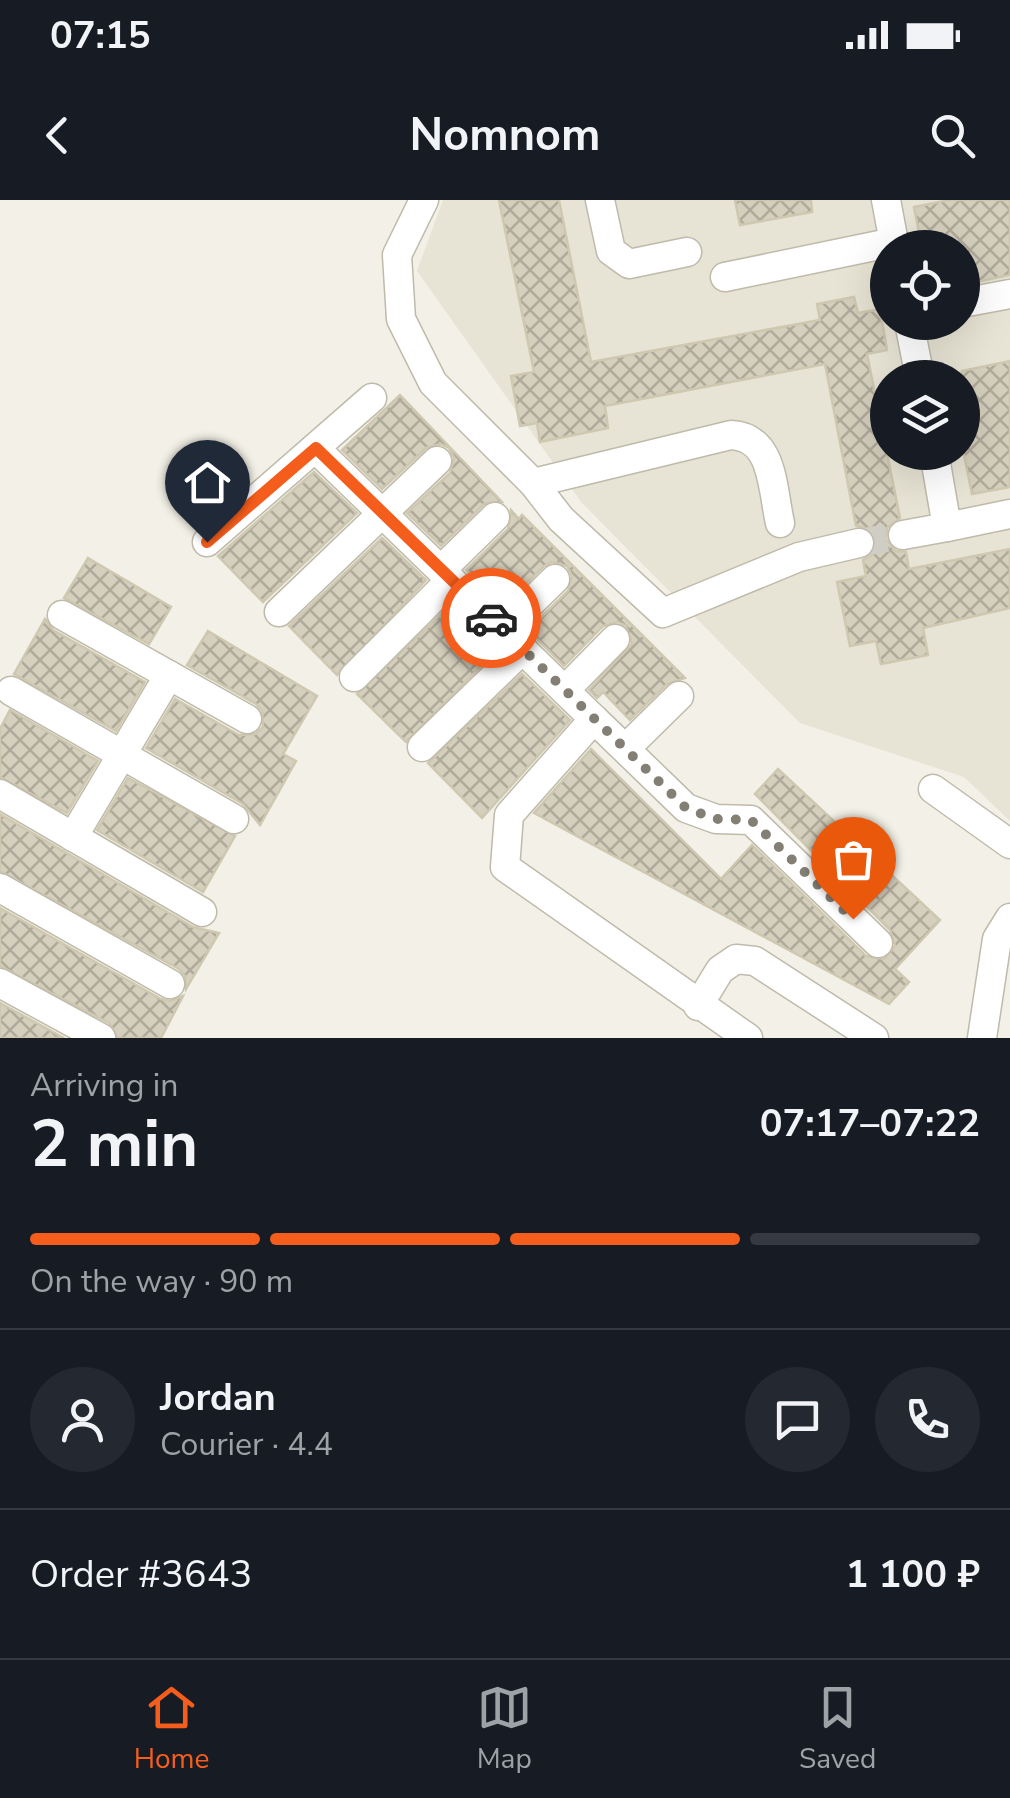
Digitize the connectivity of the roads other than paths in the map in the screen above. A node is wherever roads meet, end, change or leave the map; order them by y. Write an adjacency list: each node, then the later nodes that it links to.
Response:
1 (424, 200): 14 (street)
2 (600, 200): 6 (street)
3 (886, 200): 4 (street)
4 (892, 230)
5 (870, 250): 7 (street)
6 (687, 252)
7 (725, 277)
8 (1010, 294): 9 (street)
9 (980, 300)
10 (372, 398): 11 (street)
11 (316, 448): 15 (street); 21 (street)
12 (437, 461): 15 (street)
13 (937, 470): 19 (street)
14 (532, 483): 18 (street); 22 (street)
15 (381, 512): 23 (street); 25 (street)
16 (1010, 514): 19 (street)
17 (494, 517): 23 (street)
18 (780, 523)
19 (947, 527): 20 (street)
20 (903, 534)
21 (207, 542)
22 (860, 543)
23 (446, 575): 28 (street); 30 (street)
24 (555, 578): 28 (street)
25 (279, 612)
26 (62, 614): 29 (street)
27 (615, 639): 31 (street)
28 (513, 640): 31 (street); 36 (street)
29 (169, 676): 35 (street); 38 (street)
30 (354, 677)
31 (565, 690): 34 (street)
32 (11, 691): 38 (street)
33 (679, 696): 37 (street)
34 (594, 719): 37 (street); 50 (street)
35 (247, 720)
36 (422, 747)
37 (626, 748): 47 (street)
38 (122, 755): 41 (street); 42 (street)
39 (933, 789): 43 (street)
40 (0, 794): 42 (street)
41 (234, 819)
42 (73, 836): 45 (street)
43 (1010, 844)
44 (0, 888): 49 (street)
45 (202, 912)
46 (1010, 918): 54 (street)
47 (878, 944)
48 (0, 983): 51 (street)
49 (170, 984)
50 (698, 1006): 52 (street); 53 (street)
51 (101, 1038)
52 (748, 1038)
53 (874, 1038)
54 (982, 1038)

